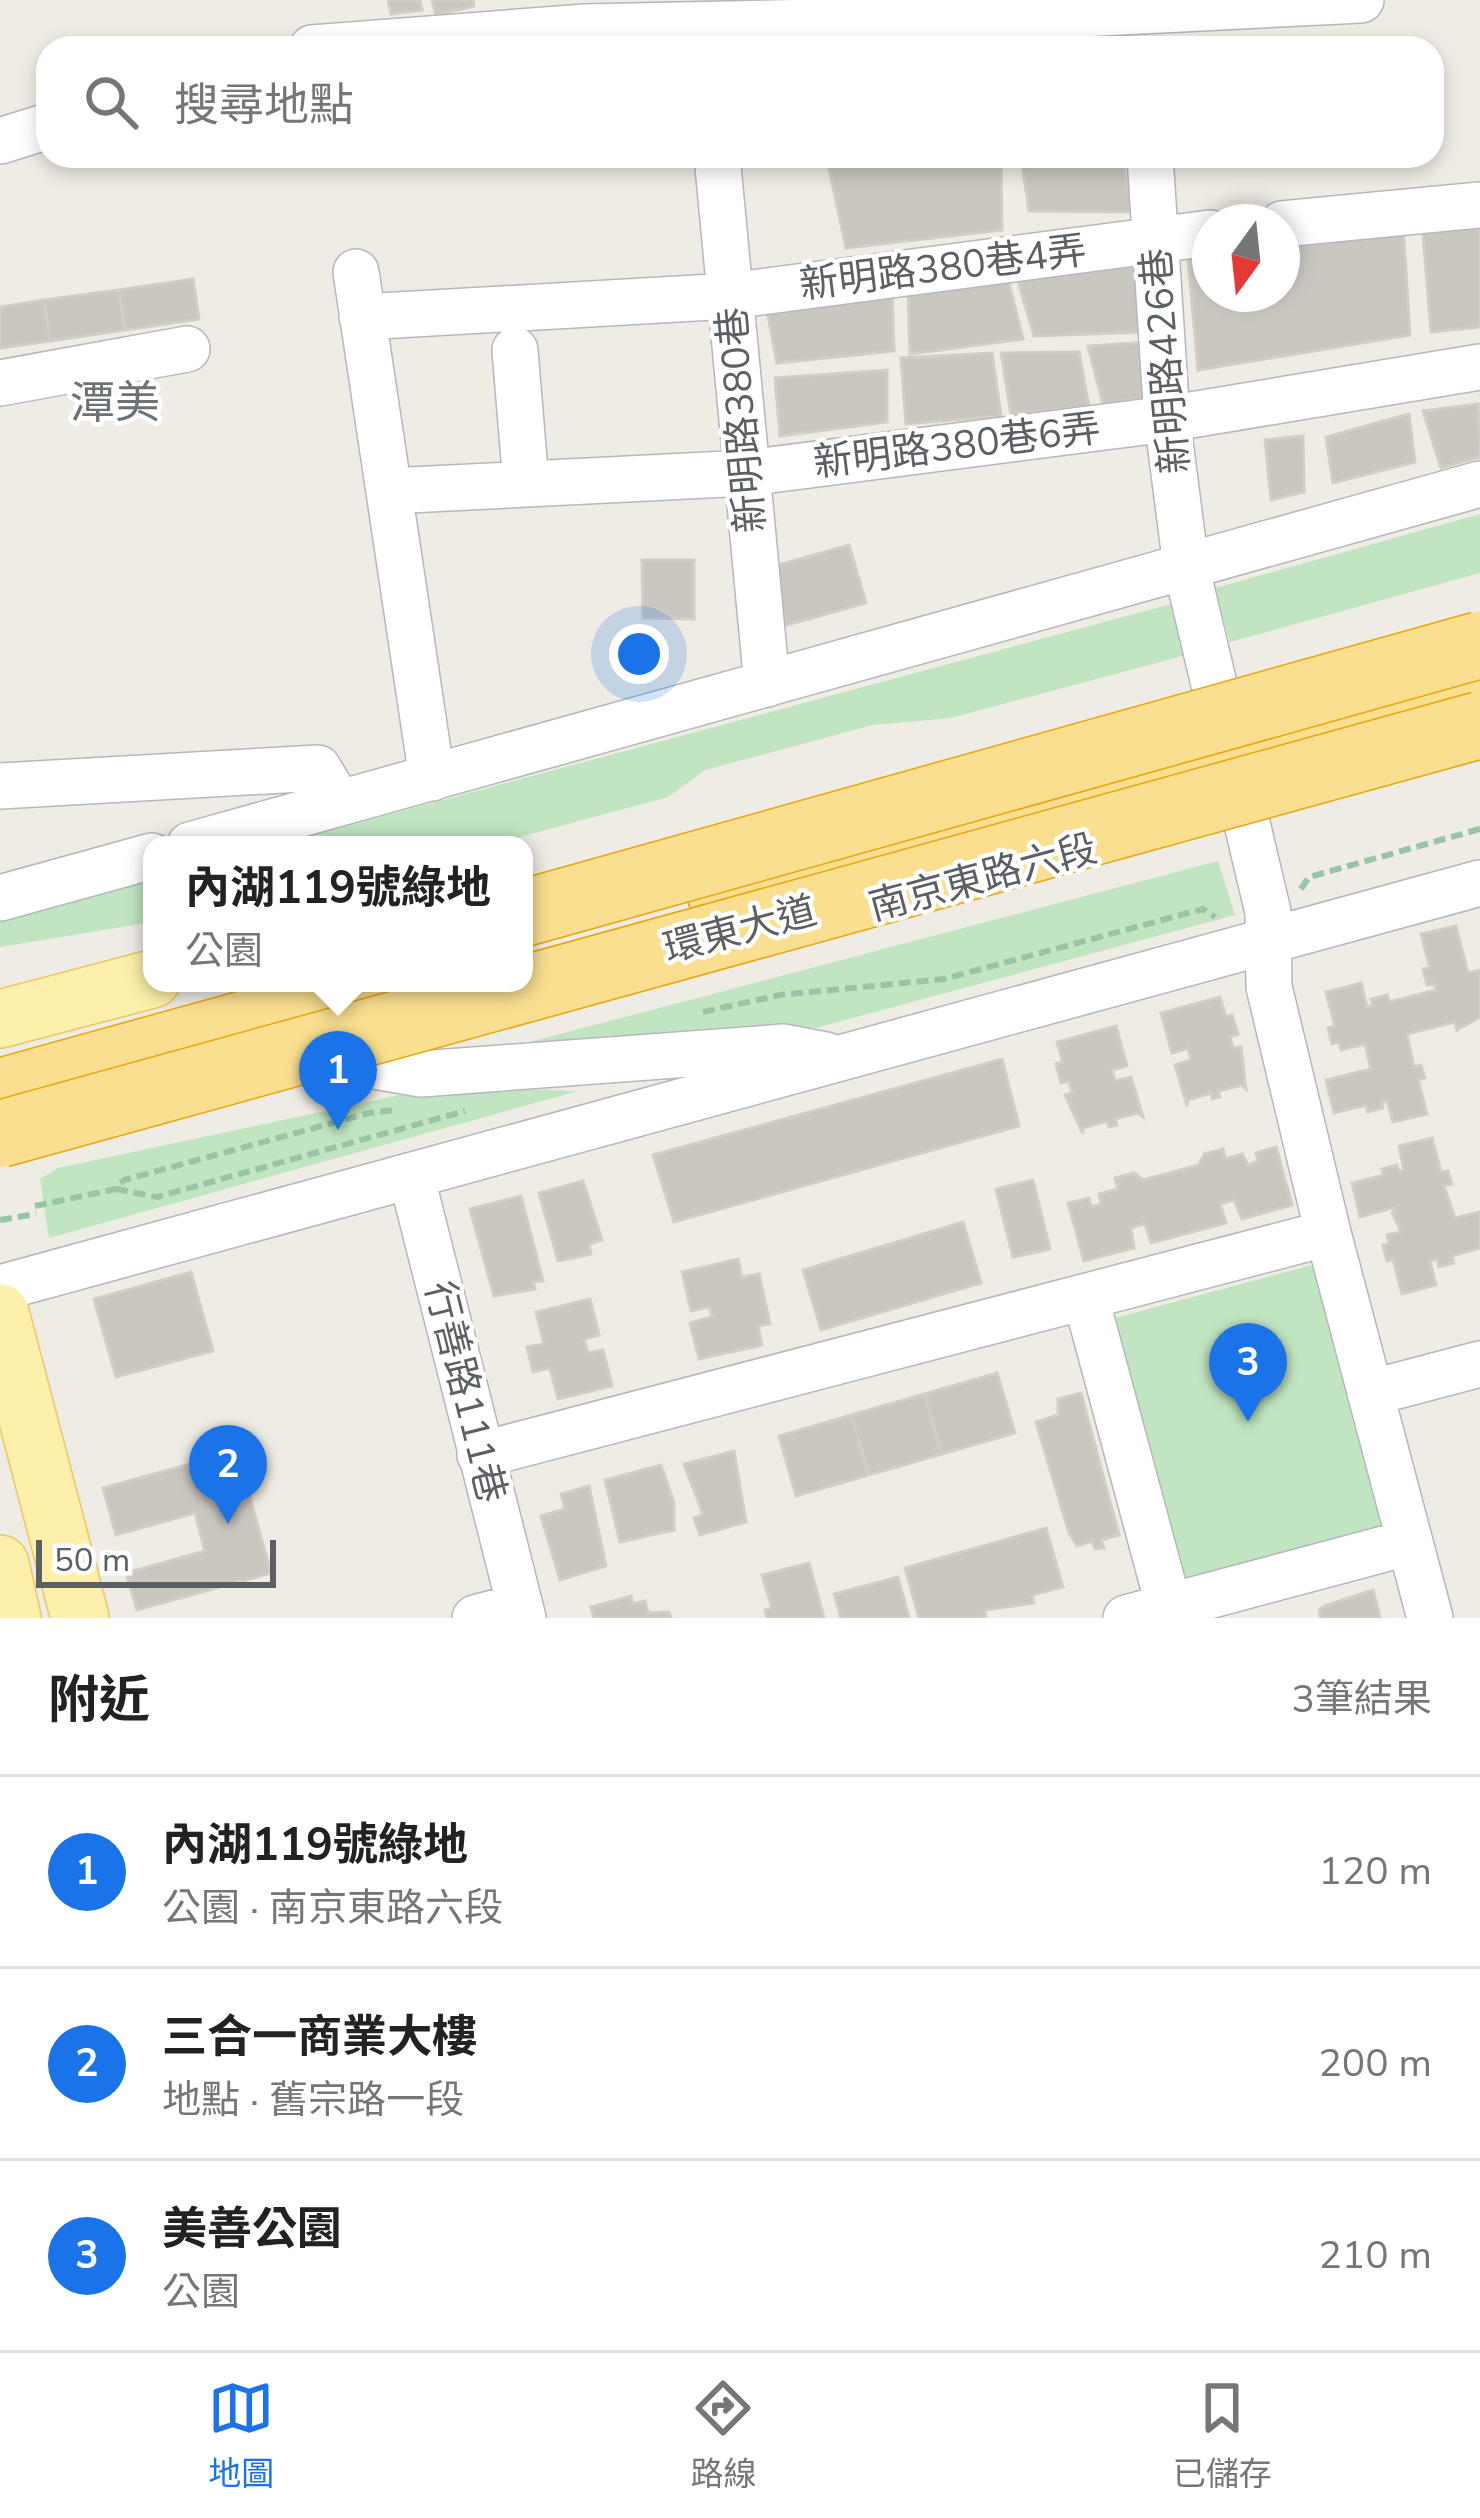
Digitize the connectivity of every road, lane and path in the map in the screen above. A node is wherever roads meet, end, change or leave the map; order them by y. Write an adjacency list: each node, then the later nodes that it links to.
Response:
1 (1361, 0): 4 (street)
2 (1009, 6): 3 (street); 4 (street)
3 (709, 25): 5 (street)
4 (1141, 27)
5 (454, 36)
6 (36, 130): 7 (street)
7 (0, 141)
8 (719, 168): 15 (street, 新明路380巷)
9 (1151, 168): 13 (street, 新明路426巷)
10 (1480, 205): 11 (street)
11 (1300, 222)
12 (1192, 235): 13 (street, 新明路380巷4弄)
13 (1156, 240): 15 (street, 新明路380巷4弄); 21 (street, 新明路426巷)
14 (356, 272): 16 (street)
15 (730, 296): 16 (street, 新明路380巷4弄); 22 (street, 新明路380巷)
16 (362, 316): 25 (street)
17 (187, 350): 20 (street)
18 (515, 350): 23 (street)
19 (1480, 367): 21 (street, 新明路380巷6弄)
20 (0, 382)
21 (1167, 419): 22 (street, 新明路380巷6弄); 26 (street, 新明路426巷)
22 (747, 473): 23 (street, 新明路380巷6弄); 28 (street, 新明路380巷)
23 (526, 484): 25 (street, 新明路380巷6弄)
24 (1480, 484): 26 (street)
25 (388, 491): 34 (street)
26 (1186, 566): 28 (street); 30 (street, 新明路426巷)
27 (1480, 617): 30 (main road, 南京東路六段)
28 (766, 684): 34 (street)
29 (1475, 694): 30 (highway); 32 (highway); 38 (highway, 環東大道, bridge); 46 (highway, 環東大道, bridge)
30 (1229, 750): 32 (main road, 南京東路六段); 33 (main road, 南京東路六段); 36 (highway); 49 (street, 新明路426巷); 52 (main road, 南京東路六段)
31 (1480, 766): 38 (highway, bridge)
32 (1381, 769)
33 (901, 776): 36 (highway); 42 (main road, 南京東路六段)
34 (431, 778): 37 (street)
35 (0, 785): 37 (street)
36 (1091, 789): 48 (highway)
37 (339, 803): 40 (street)
38 (1162, 814): 51 (highway, 環東大道, bridge)
39 (1480, 829): 44 (path)
40 (222, 836)
41 (143, 858): 45 (street)
42 (533, 878)
43 (1480, 883): 49 (street)
44 (1299, 892)
45 (0, 896)
46 (533, 910)
47 (1223, 922): 57 (path)
48 (533, 944)
49 (1269, 944): 61 (street); 70 (street, 新明路426巷)
50 (143, 981): 58 (main road)
51 (533, 987)
52 (533, 988)
53 (235, 992): 59 (highway)
54 (360, 992): 62 (highway)
55 (516, 992): 65 (highway, 環東大道, bridge)
56 (521, 992): 60 (main road, 南京東路六段)
57 (696, 1014)
58 (0, 1019)
59 (0, 1057)
60 (328, 1058): 61 (street); 66 (main road, 南京東路六段)
61 (848, 1058): 67 (street)
62 (0, 1092)
63 (440, 1106): 68 (path)
64 (416, 1108): 68 (path)
65 (0, 1134)
66 (0, 1146)
67 (412, 1179): 71 (street); 76 (street, 行善路111巷)
68 (116, 1189): 69 (path)
69 (0, 1220)
70 (1328, 1233): 72 (street); 75 (street, 新明路426巷)
71 (0, 1288)
72 (1086, 1299): 76 (street); 80 (street)
73 (0, 1312): 82 (main road)
74 (1480, 1364): 75 (street)
75 (1370, 1393): 77 (street, 新明路426巷)
76 (480, 1455): 79 (street, 行善路111巷)
77 (1410, 1542): 80 (street); 84 (street, 新明路426巷)
78 (0, 1564): 81 (main road)
79 (521, 1612): 83 (street, 行善路111巷)
80 (1148, 1612)
81 (13, 1618)
82 (80, 1618)
83 (475, 1618)
84 (1430, 1618)

